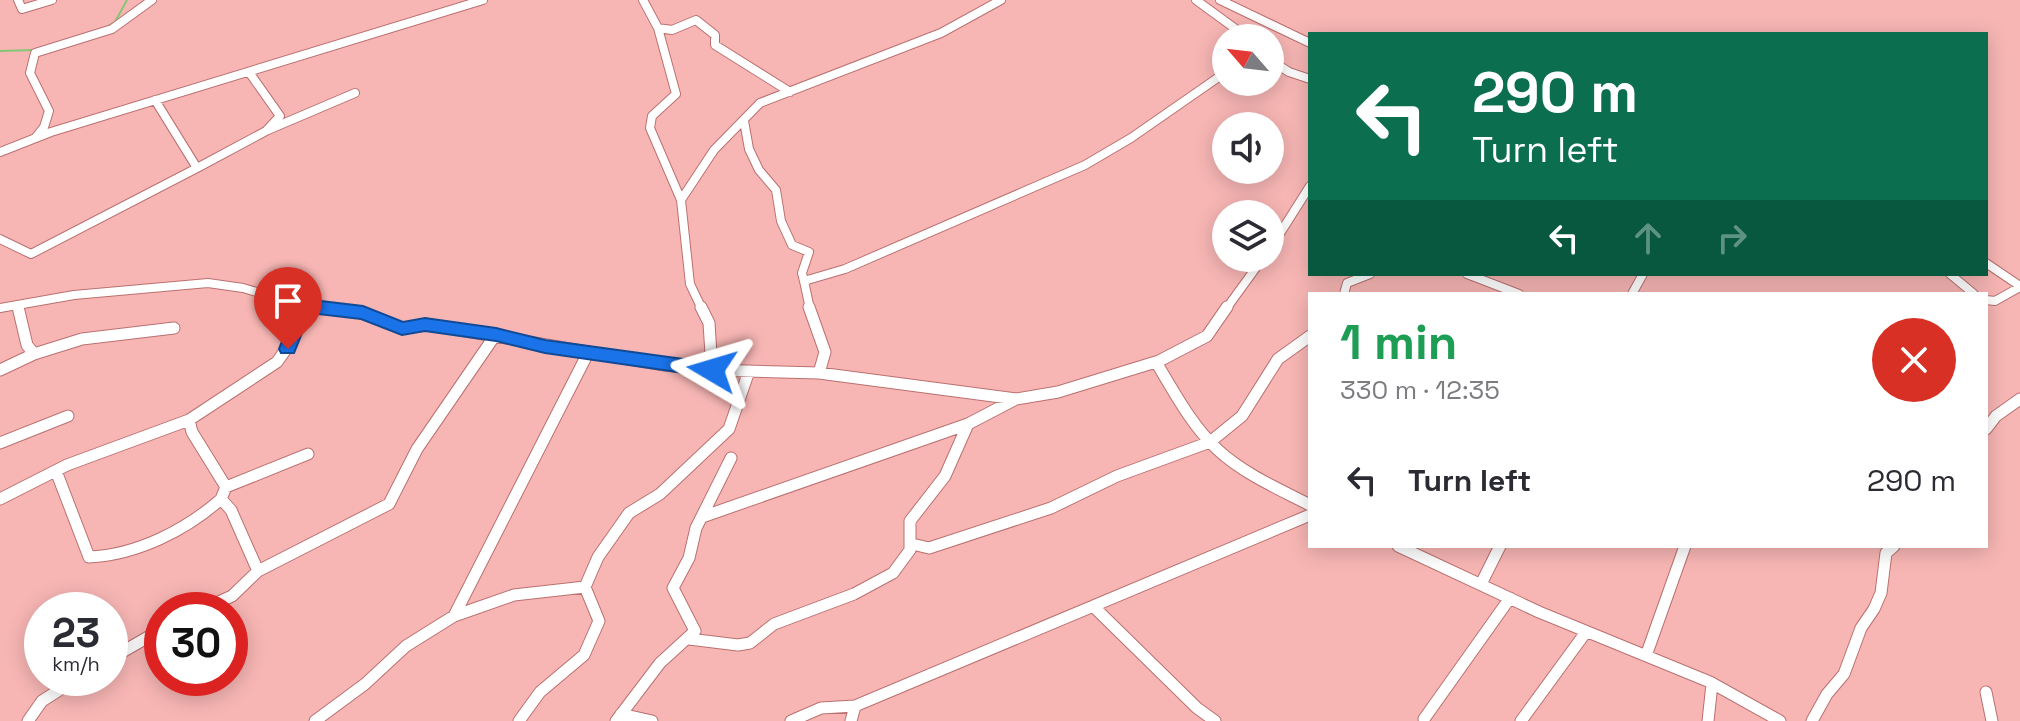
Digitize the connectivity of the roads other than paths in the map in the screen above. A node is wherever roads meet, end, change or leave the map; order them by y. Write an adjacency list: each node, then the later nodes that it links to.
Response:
1 (18, 0): 2 (street)
2 (52, 0)
3 (152, 0): 22 (street)
4 (483, 0): 13 (street)
5 (643, 0): 10 (street)
6 (1001, 0): 16 (street)
7 (1196, 0): 9 (street)
8 (1220, 0): 11 (street)
9 (1229, 24)
10 (658, 28): 16 (street); 29 (street)
11 (1308, 42)
12 (1284, 69): 14 (street)
13 (249, 72): 18 (street); 19 (street)
14 (1308, 78)
15 (1212, 81): 37 (street)
16 (790, 92): 21 (street)
17 (355, 93): 20 (street)
18 (155, 100): 23 (street); 27 (street)
19 (280, 116): 20 (street); 24 (street)
20 (294, 121): 24 (street)
21 (744, 121): 29 (street); 37 (street)
22 (47, 125): 23 (street); 25 (street)
23 (67, 128): 25 (street)
24 (266, 131): 27 (street)
25 (35, 138): 26 (street)
26 (0, 152)
27 (197, 168): 31 (street)
28 (1308, 189): 30 (street)
29 (681, 200): 53 (street)
30 (1284, 227)
31 (0, 239)
32 (1988, 264): 38 (street)
33 (1253, 272): 51 (street)
34 (1365, 276): 39 (street)
35 (1472, 276): 40 (street)
36 (1952, 276): 41 (street)
37 (804, 281): 55 (street)
38 (2020, 286): 42 (street)
39 (1345, 292)
40 (1514, 292)
41 (1972, 292)
42 (1988, 300)
43 (17, 305): 44 (street); 45 (street); 50 (street)
44 (304, 306): 47 (street); 59 (street)
45 (0, 308)
46 (174, 328): 50 (street)
47 (496, 334): 49 (street); 77 (street)
48 (1308, 337): 62 (street)
49 (588, 353): 53 (street); 83 (street)
50 (34, 354): 52 (street)
51 (1156, 362): 56 (street); 62 (street)
52 (0, 370)
53 (712, 370): 54 (street)
54 (749, 371): 55 (street); 79 (street)
55 (819, 373): 56 (street)
56 (1016, 399): 60 (street)
57 (2020, 399): 61 (street)
58 (68, 416): 63 (street)
59 (189, 420): 66 (street); 67 (street)
60 (968, 424): 71 (street); 72 (street)
61 (1988, 426)
62 (1210, 442): 69 (street); 72 (street)
63 (0, 443)
64 (308, 454): 67 (street)
65 (731, 458): 71 (street)
66 (56, 471): 67 (street); 68 (street)
67 (223, 493): 77 (street)
68 (0, 499)
69 (1308, 504)
70 (1308, 516): 82 (street)
71 (702, 517): 85 (street)
72 (912, 544): 85 (street)
73 (1402, 548): 78 (street)
74 (1499, 548): 78 (street)
75 (1684, 548): 86 (street)
76 (1892, 548): 103 (street)
77 (258, 571): 80 (street)
78 (1481, 584): 81 (street)
79 (585, 587): 83 (street); 95 (street)
80 (236, 592)
81 (1510, 598): 84 (street); 92 (street)
82 (1093, 606): 90 (street); 99 (street)
83 (454, 616): 94 (street)
84 (1586, 632): 86 (street); 100 (street)
85 (689, 639): 91 (street)
86 (1647, 653): 87 (street)
87 (1712, 684): 101 (street); 102 (street)
88 (1986, 692): 104 (street)
89 (49, 696): 93 (street)
90 (855, 706): 97 (street); 98 (street)
91 (619, 718): 96 (street)
92 (1424, 719)
93 (28, 721)
94 (315, 721)
95 (519, 721)
96 (652, 721)
97 (791, 721)
98 (851, 721)
99 (1215, 721)
100 (1521, 721)
101 (1708, 721)
102 (1780, 721)
103 (1812, 721)
104 (1992, 721)

